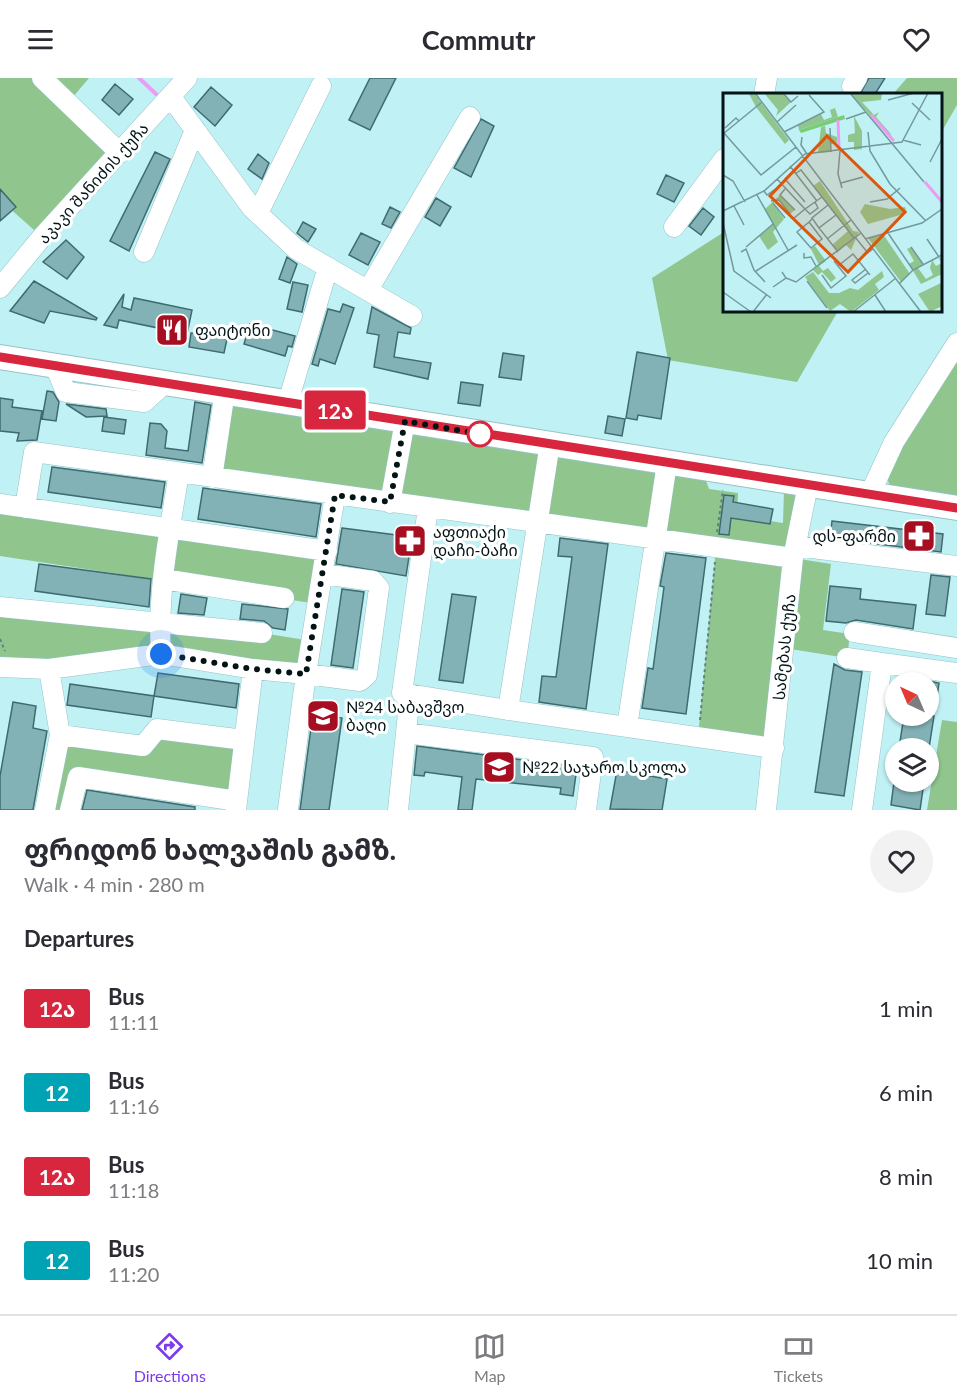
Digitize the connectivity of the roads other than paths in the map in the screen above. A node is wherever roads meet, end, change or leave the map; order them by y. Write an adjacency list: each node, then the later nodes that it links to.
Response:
1 (42, 78): 9 (street)
2 (187, 78): 6 (street, აკაკი შანიძის ქუჩა)
3 (767, 78): 5 (street)
4 (321, 86): 11 (street)
5 (764, 93)
6 (171, 97): 8 (street); 9 (street, აკაკი შანიძის ქუჩა)
7 (470, 117): 16 (street)
8 (195, 130): 11 (street); 13 (street)
9 (120, 153): 15 (street, აკაკი შანიძის ქუჩა)
10 (723, 160): 12 (street)
11 (258, 213): 14 (street)
12 (674, 227)
13 (144, 252)
14 (328, 267): 16 (street); 21 (street)
15 (0, 288)
16 (368, 290): 17 (street)
17 (412, 316)
18 (957, 343): 28 (street)
19 (0, 357): 20 (main road)
20 (225, 391): 21 (main road); 26 (street)
21 (288, 402): 22 (main road)
22 (405, 421): 23 (main road); 30 (street)
23 (550, 443): 24 (main road); 35 (street)
24 (666, 464): 27 (main road); 37 (street)
25 (179, 473): 26 (street); 32 (street); 36 (street)
26 (212, 478): 29 (street)
27 (808, 485): 28 (main road); 39 (street, სამებას ქუჩა)
28 (870, 494): 34 (main road)
29 (335, 495): 30 (street); 38 (street)
30 (390, 502): 33 (street)
31 (0, 504): 32 (street)
32 (25, 508): 36 (street)
33 (428, 508): 35 (street); 57 (street)
34 (957, 508)
35 (537, 523): 37 (street); 58 (street)
36 (170, 528): 38 (street); 42 (street)
37 (656, 539): 39 (street); 59 (street)
38 (327, 551): 41 (street)
39 (794, 552): 40 (street); 63 (street, სამებას ქუჩა)
40 (957, 566)
41 (323, 574): 56 (street); 56 (street)
42 (163, 579): 43 (street); 45 (street)
43 (284, 598)
44 (0, 607): 45 (street)
45 (159, 623): 47 (street); 49 (street)
46 (854, 632): 48 (street)
47 (262, 633)
48 (957, 648)
49 (161, 654): 52 (street); 53 (street)
50 (847, 658): 51 (street)
51 (882, 663): 55 (street); 71 (street)
52 (49, 669): 54 (street); 61 (street)
53 (253, 669): 56 (street); 62 (street)
54 (0, 670)
55 (957, 673)
56 (306, 674): 65 (street)
57 (411, 694): 58 (street); 60 (street)
58 (508, 710): 59 (street)
59 (627, 727): 63 (street)
60 (406, 733): 68 (street); 69 (street)
61 (60, 735): 62 (street); 66 (street)
62 (244, 740): 64 (street)
63 (774, 748): 70 (street, სამებას ქუჩა)
64 (237, 806): 67 (street)
65 (288, 809)
66 (45, 810)
67 (70, 810)
68 (398, 810)
69 (586, 810)
70 (766, 810)
71 (862, 810)

